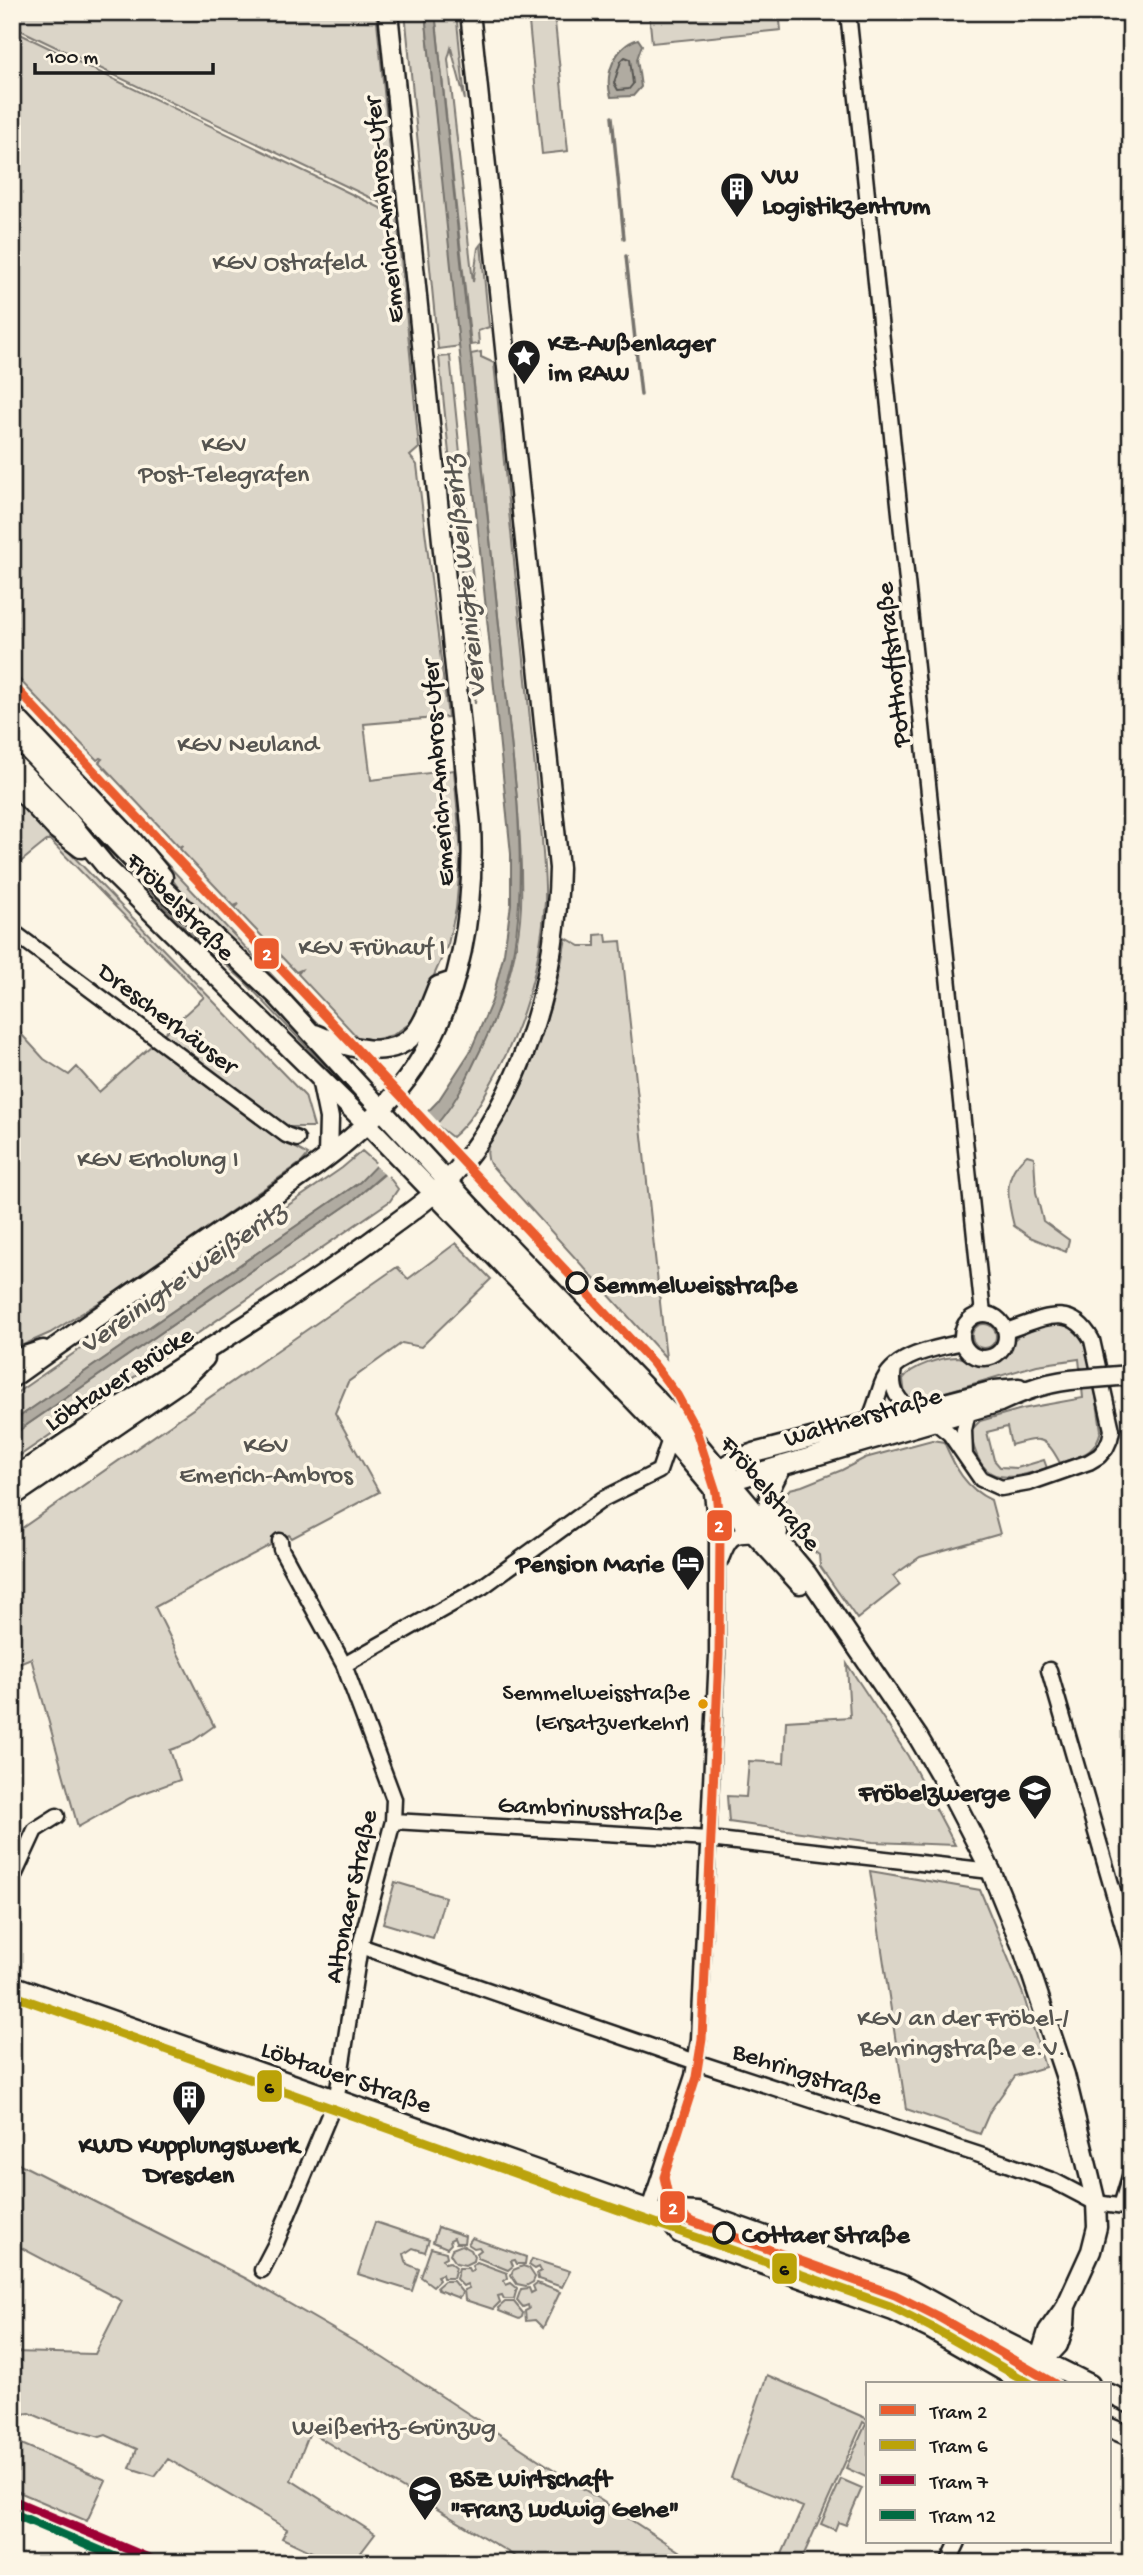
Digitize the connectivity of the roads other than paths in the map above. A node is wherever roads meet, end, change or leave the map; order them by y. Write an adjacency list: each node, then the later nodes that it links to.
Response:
1 (388, 12): 11 (main road, Emerich-Ambros-Ufer)
2 (470, 12): 18 (main road)
3 (848, 12): 20 (street, Potthoffstraße)
4 (12, 713): 9 (main road)
5 (12, 733): 9 (main road, Fröbelstraße)
6 (12, 762): 8 (main road, Fröbelstraße)
7 (12, 782): 8 (main road)
8 (108, 869): 13 (main road, Fröbelstraße)
9 (173, 899): 12 (main road, Fröbelstraße)
10 (12, 931): 16 (street, Drescherhäuser)
11 (453, 981): 12 (main road); 14 (main road, Emerich-Ambros-Ufer)
12 (310, 1031): 14 (main road, Fröbelstraße)
13 (321, 1079): 15 (main road, Fröbelstraße); 17 (main road)
14 (386, 1114): 15 (main road, Emerich-Ambros-Ufer); 18 (main road, Fröbelstraße)
15 (371, 1128): 17 (main road, Emerich-Ambros-Ufer); 19 (main road, Fröbelstraße)
16 (297, 1139)
17 (328, 1156): 24 (main road, Emerich-Ambros-Ufer)
18 (447, 1181): 19 (main road); 37 (main road, Fröbelstraße)
19 (433, 1195): 22 (main road); 34 (main road, Fröbelstraße)
20 (982, 1314): 21 (street); 23 (street)
21 (1006, 1331): 23 (street); 35 (street)
22 (219, 1342): 38 (main road, Löbtauer Brücke); 40 (main road)
23 (962, 1342): 26 (street)
24 (56, 1346): 25 (main road); 28 (main road)
25 (12, 1360)
26 (894, 1368): 30 (street); 33 (street)
27 (1131, 1375): 29 (main road, Waltherstraße, bridge)
28 (12, 1378)
29 (1029, 1388): 30 (main road, Waltherstraße); 31 (main road, Waltherstraße)
30 (916, 1412): 33 (main road, Waltherstraße)
31 (968, 1412): 32 (main road, Waltherstraße); 35 (street)
32 (934, 1421): 35 (street); 36 (main road, Waltherstraße)
33 (867, 1425): 37 (main road, Waltherstraße)
34 (670, 1439): 39 (main road, Fröbelstraße); 46 (street)
35 (965, 1456)
36 (783, 1465): 37 (main road, Waltherstraße); 43 (main road)
37 (724, 1475): 39 (main road, Waltherstraße); 43 (main road, Fröbelstraße)
38 (12, 1479)
39 (711, 1486): 41 (main road, Fröbelstraße); 44 (street)
40 (12, 1497)
41 (756, 1535): 44 (street); 45 (main road, Fröbelstraße)
42 (280, 1541): 46 (street, Altonaer Straße)
43 (785, 1548): 45 (main road, Fröbelstraße)
44 (718, 1567): 50 (street)
45 (842, 1626): 51 (main road, Fröbelstraße)
46 (344, 1665): 49 (street, Altonaer Straße)
47 (1049, 1670): 54 (street)
48 (57, 1816): 52 (street)
49 (393, 1821): 50 (street, Gambrinusstraße); 53 (street, Altonaer Straße)
50 (709, 1839): 51 (street, Gambrinusstraße); 56 (street)
51 (991, 1871): 59 (main road, Fröbelstraße)
52 (12, 1880)
53 (360, 1946): 56 (street, Behringstraße); 57 (street, Altonaer Straße)
54 (1131, 1952)
55 (12, 1985): 57 (main road, Löbtauer Straße)
56 (696, 2062): 59 (street, Behringstraße); 61 (street)
57 (336, 2098): 61 (main road, Löbtauer Straße); 62 (street, Altonaer Straße)
58 (1131, 2173): 60 (street, Behringstraße)
59 (1096, 2203): 60 (street, Behringstraße); 63 (main road, Fröbelstraße)
60 (1126, 2207)
61 (656, 2212): 63 (main road, Löbtauer Straße); 64 (main road, Löbtauer Straße)
62 (262, 2270)
63 (1043, 2361): 65 (main road, Fröbelstraße); 66 (main road, Löbtauer Straße)
64 (1025, 2382)
65 (1030, 2382)
66 (1086, 2382)
67 (1112, 2395): 68 (main road)
68 (1131, 2404)
69 (1112, 2429): 70 (main road)
70 (1131, 2437)
71 (12, 2504): 73 (street)
72 (957, 2544): 74 (street)
73 (152, 2563)
74 (948, 2563)

